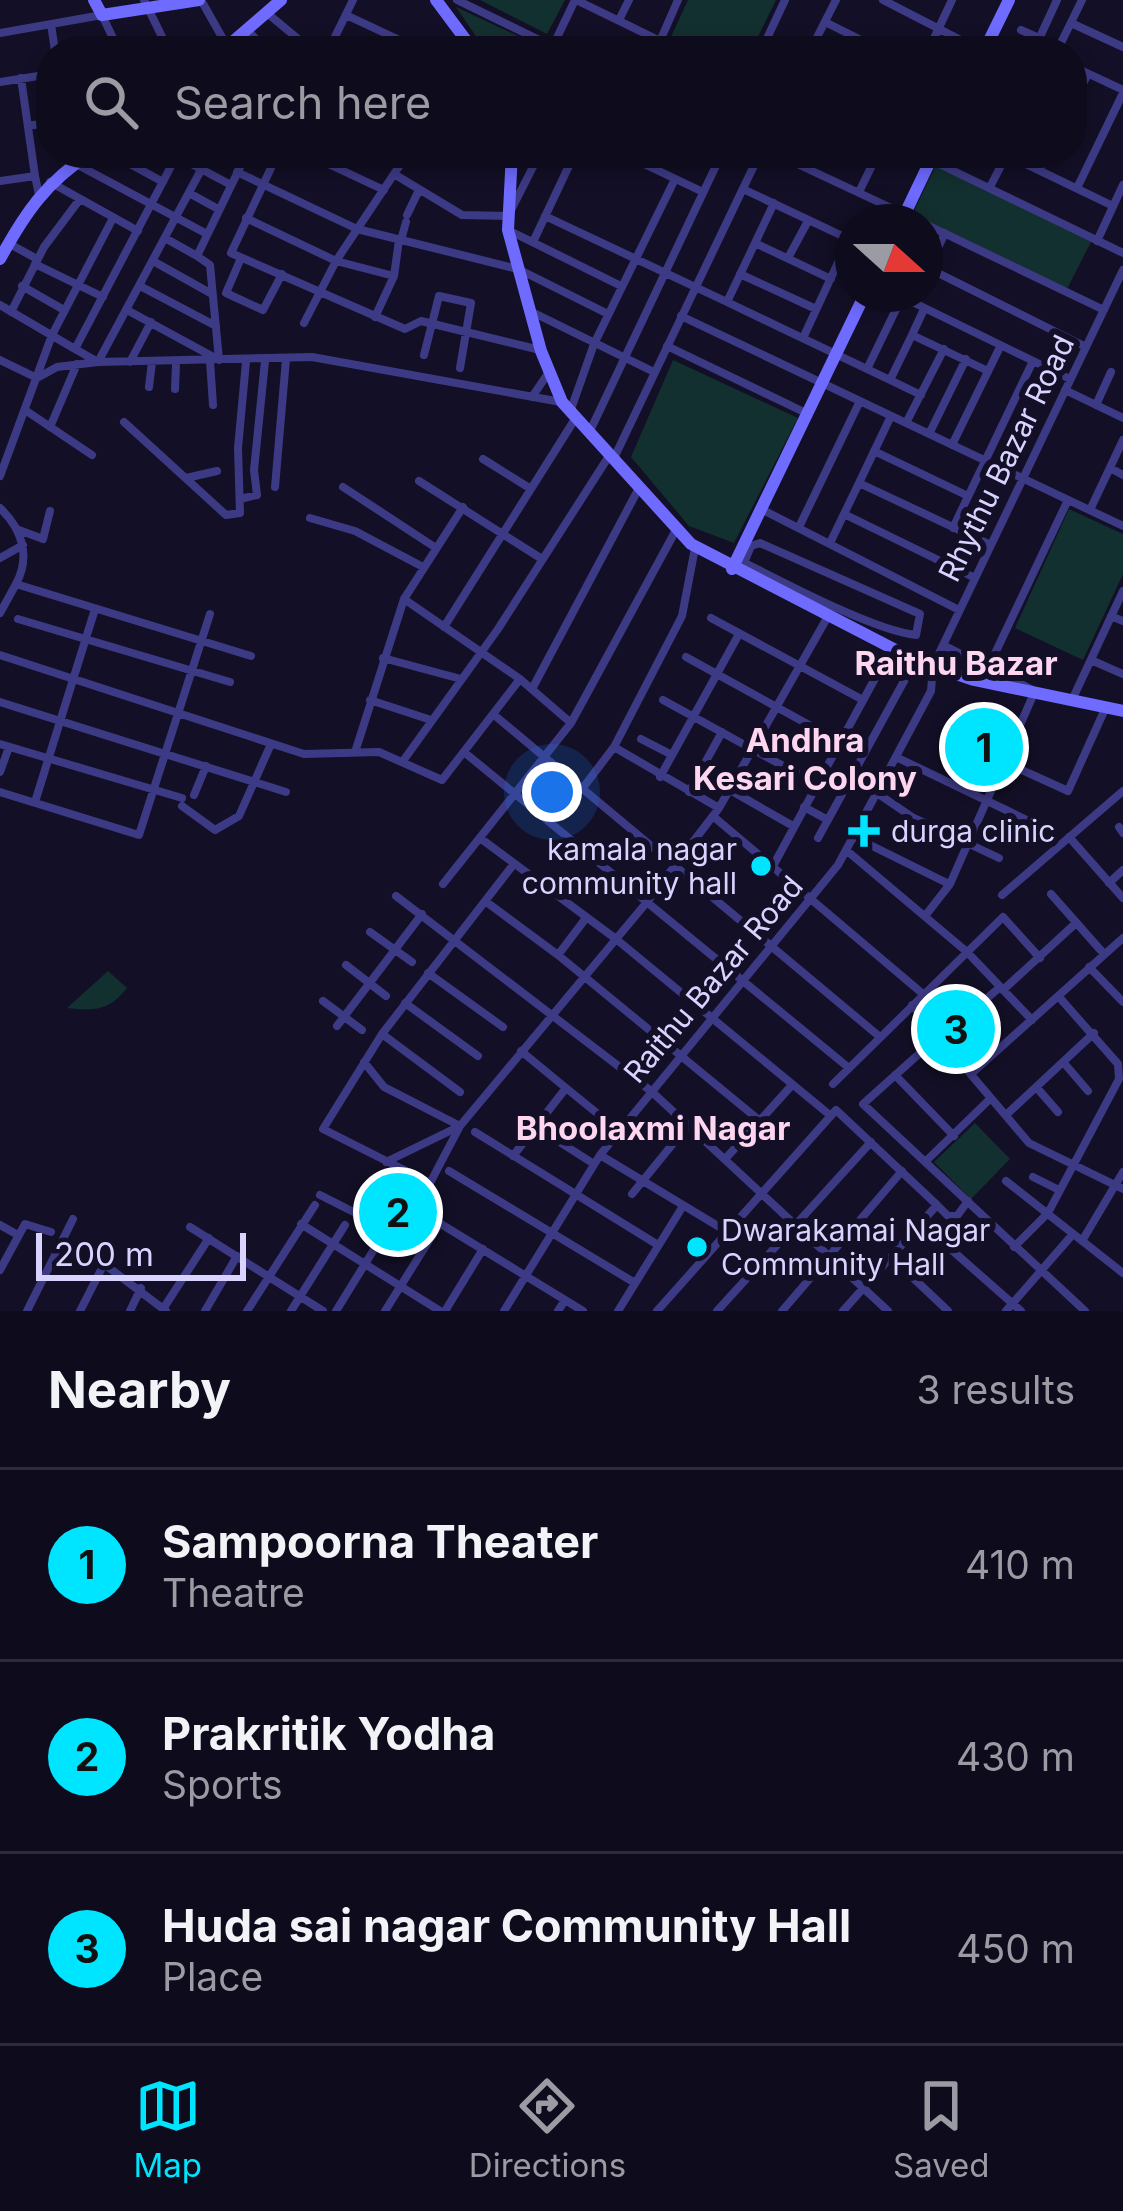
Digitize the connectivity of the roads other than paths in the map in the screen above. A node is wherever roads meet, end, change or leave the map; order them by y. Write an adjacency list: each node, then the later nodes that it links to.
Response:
1 (94, 0): 20 (street)
2 (200, 0): 18 (street); 33 (street)
3 (281, 0): 19 (street)
4 (353, 0): 21 (street)
5 (436, 0): 39 (street)
6 (458, 0): 17 (street)
7 (576, 0): 22 (street); 41 (street)
8 (628, 0): 22 (street)
9 (678, 0): 43 (street)
10 (785, 0): 44 (street)
11 (836, 0): 23 (street)
12 (883, 0): 26 (street)
13 (952, 0): 26 (street)
14 (1009, 0): 49 (street)
15 (1057, 0): 51 (street)
16 (1081, 0): 24 (street)
17 (471, 3): 40 (street)
18 (146, 4): 20 (street); 32 (street)
19 (266, 12): 27 (street); 36 (street)
20 (102, 14): 25 (street); 31 (street)
21 (346, 15): 37 (street); 38 (street)
22 (619, 21): 42 (street)
23 (825, 22): 45 (street); 46 (street)
24 (1071, 23): 52 (street); 53 (street)
25 (51, 24): 29 (street); 30 (street)
26 (939, 27): 47 (street); 48 (street)
27 (246, 29): 34 (street); 35 (street)
28 (1021, 31): 50 (street)
29 (0, 33)
30 (53, 36)
31 (112, 36)
32 (162, 36)
33 (217, 36)
34 (238, 36)
35 (253, 36)
36 (295, 36)
37 (336, 36)
38 (391, 36)
39 (461, 36)
40 (530, 36)
41 (561, 36)
42 (651, 36)
43 (662, 36)
44 (768, 36)
45 (818, 36)
46 (853, 36)
47 (935, 36)
48 (956, 36)
49 (991, 36)
50 (1034, 36)
51 (1040, 36)
52 (1064, 36)
53 (1123, 47)
54 (1088, 74): 58 (street)
55 (36, 76): 56 (street)
56 (21, 78): 57 (street); 60 (street)
57 (0, 82)
58 (1123, 91): 61 (street)
59 (36, 125): 60 (street)
60 (28, 126): 88 (street)
61 (1087, 167)
62 (68, 168): 91 (street)
63 (84, 168): 110 (street)
64 (137, 168): 92 (street)
65 (169, 168): 92 (street)
66 (198, 168): 84 (street)
67 (239, 168): 86 (street)
68 (271, 168): 95 (street)
69 (336, 168): 99 (street)
70 (398, 168): 87 (street)
71 (511, 168): 117 (street)
72 (533, 168): 117 (street)
73 (568, 168): 112 (street)
74 (657, 168): 89 (street)
75 (714, 168): 101 (street)
76 (753, 168): 97 (street)
77 (807, 168): 102 (street)
78 (871, 168): 102 (street)
79 (927, 168): 108 (street)
80 (955, 168): 96 (street)
81 (999, 168): 96 (street)
82 (1035, 168): 85 (street)
83 (1086, 168): 98 (street)
84 (201, 170): 93 (street); 104 (street)
85 (1039, 170): 98 (street)
86 (237, 172): 93 (street); 95 (street)
87 (394, 174): 99 (street); 100 (street)
88 (35, 176): 90 (street); 103 (street)
89 (675, 178): 101 (street); 133 (street)
90 (0, 181)
91 (50, 182): 103 (street); 105 (street)
92 (163, 182): 110 (street)
93 (231, 184): 111 (street)
94 (1123, 184): 109 (street)
95 (263, 185): 115 (street); 118 (street)
96 (990, 187): 126 (street)
97 (743, 188): 106 (street); 151 (street)
98 (1077, 188): 109 (street)
99 (384, 190): 118 (street)
100 (419, 190): 117 (street); 125 (street)
101 (703, 192): 141 (street)
102 (859, 192): 107 (street)
103 (39, 194): 129 (street)
104 (189, 194): 111 (street); 113 (street)
105 (80, 199): 114 (street); 137 (street)
106 (774, 203): 116 (street); 128 (street)
107 (879, 204)
108 (910, 204)
109 (1113, 206): 126 (street)
110 (151, 207): 113 (street); 119 (street)
111 (218, 209): 122 (street)
112 (545, 216): 127 (street); 133 (street)
113 (176, 217): 122 (street); 124 (street)
114 (113, 218): 119 (street); 147 (street)
115 (246, 218): 132 (street); 136 (street)
116 (808, 221): 120 (street); 134 (street)
117 (508, 223): 127 (street); 138 (street)
118 (357, 229): 125 (street); 136 (street)
119 (137, 231): 154 (street)
120 (835, 233)
121 (945, 233): 123 (street); 160 (street)
122 (207, 234): 131 (street)
123 (943, 237)
124 (165, 238): 131 (street); 135 (street)
125 (400, 240): 138 (street); 144 (street)
126 (1097, 241): 130 (street)
127 (533, 242): 150 (street)
128 (755, 243): 134 (street); 143 (street)
129 (3, 251): 137 (street)
130 (1123, 253)
131 (197, 256): 153 (street)
132 (241, 258): 142 (street); 142 (street)
133 (636, 259): 141 (street); 150 (street)
134 (788, 259): 145 (street)
135 (153, 261): 149 (street); 153 (street)
136 (336, 261): 144 (street); 152 (street)
137 (36, 262): 147 (street); 148 (street)
138 (518, 269): 162 (street); 167 (street)
139 (1123, 269): 160 (street, Rhythu Bazar Road)
140 (835, 270): 145 (street)
141 (665, 273): 151 (street); 187 (street)
142 (282, 274): 152 (street)
143 (740, 274): 155 (street); 157 (street)
144 (394, 276): 169 (street)
145 (830, 279): 157 (street)
146 (943, 279): 181 (street)
147 (78, 285): 154 (street); 158 (street)
148 (22, 286): 158 (street); 161 (street)
149 (140, 286): 159 (street); 173 (street)
150 (621, 286): 167 (street)
151 (695, 287): 155 (street); 168 (street)
152 (319, 290): 169 (street); 171 (street)
153 (212, 294): 173 (street)
154 (103, 297): 182 (street)
155 (727, 302): 177 (street)
156 (0, 305): 161 (street)
157 (816, 309): 177 (street)
158 (64, 310): 176 (street)
159 (127, 310): 170 (street); 193 (street)
160 (1104, 310): 181 (street, Rhythu Bazar Road)
161 (11, 311): 176 (street)
162 (530, 311): 178 (street); 184 (street)
163 (856, 312): 186 (street)
164 (898, 312): 201 (street)
165 (924, 312): 175 (street)
166 (929, 312): 180 (street)
167 (608, 314): 178 (street)
168 (681, 316): 179 (street); 209 (street)
169 (375, 317): 172 (street)
170 (151, 322): 191 (street); 194 (street)
171 (304, 323)
172 (432, 324): 174 (street); 174 (street); 185 (street)
173 (216, 326): 191 (street)
174 (467, 334): 184 (street); 200 (street)
175 (912, 334): 183 (street); 207 (street)
176 (52, 335): 182 (street); 206 (street)
177 (803, 338): 186 (street)
178 (594, 344): 187 (street); 219 (street)
179 (667, 346): 204 (street); 220 (street)
180 (1000, 346): 197 (street); 202 (street)
181 (1086, 347): 208 (street, Rhythu Bazar Road)
182 (75, 349): 193 (street)
183 (944, 349): 189 (street); 213 (street)
184 (541, 351): 203 (street)
185 (424, 355)
186 (836, 355): 201 (street); 209 (street)
187 (624, 358): 204 (street); 226 (street)
188 (286, 359): 192 (street); 214 (street); 243 (street)
189 (966, 359): 202 (street); 227 (street)
190 (0, 360): 206 (street)
191 (214, 361): 196 (street); 199 (street); 216 (street)
192 (265, 361): 196 (street); 248 (street)
193 (98, 362): 194 (street); 198 (street)
194 (130, 362): 195 (street)
195 (152, 362): 199 (street); 210 (street)
196 (246, 362): 248 (street)
197 (1032, 363): 208 (street); 234 (street)
198 (76, 364): 206 (street); 225 (street)
199 (176, 364): 211 (street)
200 (460, 368)
201 (867, 369): 207 (street)
202 (988, 370): 229 (street)
203 (550, 371): 214 (street); 219 (street)
204 (654, 372): 232 (street)
205 (1111, 372): 217 (street)
206 (37, 378): 218 (street)
207 (890, 380): 213 (street)
208 (1070, 380): 212 (street, Rhythu Bazar Road)
209 (822, 383): 215 (street); 220 (street)
210 (149, 387)
211 (175, 389)
212 (1065, 390): 217 (street); 240 (street, Rhythu Bazar Road)
213 (921, 395): 224 (street)
214 (532, 398): 219 (street)
215 (860, 401): 221 (street); 257 (street)
216 (213, 405)
217 (1096, 405): 222 (street)
218 (25, 410): 225 (street); 238 (street)
219 (569, 411): 226 (street); 246 (street)
220 (807, 414): 252 (street)
221 (891, 416): 224 (street); 230 (street)
222 (1123, 418)
223 (124, 422): 239 (street)
224 (906, 423): 227 (street)
225 (50, 427): 231 (street)
226 (589, 433): 232 (street)
227 (929, 434): 229 (street)
228 (1123, 440): 235 (street)
229 (952, 445): 234 (street)
230 (874, 451): 242 (street); 247 (street)
231 (92, 455)
232 (612, 456): 244 (street); 269 (street)
233 (483, 459): 246 (street)
234 (985, 461): 240 (street); 247 (street)
235 (1109, 468): 237 (street); 253 (street)
236 (218, 471): 239 (street)
237 (1123, 475)
238 (0, 476)
239 (186, 478): 248 (street)
240 (1023, 479): 249 (street); 265 (street, Rhythu Bazar Road)
241 (419, 481): 250 (street)
242 (859, 483): 255 (street); 259 (street)
243 (275, 487)
244 (640, 487): 261 (street); 308 (street)
245 (344, 488): 266 (street)
246 (531, 489): 262 (street)
247 (968, 496): 259 (street)
248 (241, 500)
249 (1068, 500): 253 (street); 300 (street)
250 (463, 507): 262 (street); 266 (street)
251 (0, 508): 260 (street)
252 (761, 509): 257 (street); 270 (street)
253 (1090, 510): 258 (street)
254 (50, 511): 260 (street)
255 (844, 514): 263 (street); 272 (street)
256 (310, 518): 271 (street)
257 (799, 526): 263 (street)
258 (1123, 526)
259 (953, 528): 265 (street)
260 (19, 530): 264 (street)
261 (676, 530): 267 (street); 323 (street)
262 (502, 534): 269 (street); 285 (street)
263 (830, 543): 277 (street)
264 (23, 544): 268 (street); 273 (street)
265 (991, 545): 272 (street, Rhythu Bazar Road)
266 (436, 548): 271 (street)
267 (695, 548): 270 (street); 329 (street)
268 (0, 558)
269 (542, 559): 291 (street)
270 (738, 564): 270 (street); 282 (street)
271 (423, 567): 275 (street)
272 (975, 578): 277 (street, Rhythu Bazar Road)
273 (16, 584): 276 (street); 278 (street)
274 (1123, 591): 280 (street)
275 (404, 599): 285 (street); 295 (street)
276 (95, 609): 287 (street); 288 (street)
277 (959, 610): 289 (street, Rhythu Bazar Road)
278 (0, 613)
279 (210, 614): 288 (street)
280 (1111, 616): 284 (street); 297 (street)
281 (710, 618): 286 (street)
282 (826, 618): 290 (street); 298 (street)
283 (18, 620): 287 (street)
284 (1123, 621)
285 (444, 627): 291 (street)
286 (739, 634): 298 (street); 302 (street)
287 (86, 640): 301 (street); 306 (street)
288 (201, 642): 293 (street); 301 (street)
289 (943, 645): 299 (street, Rhythu Bazar Road); 300 (street)
290 (891, 650): 296 (street); 312 (street)
291 (481, 652): 304 (street); 305 (street)
292 (0, 655): 306 (street)
293 (251, 656)
294 (686, 657): 302 (street)
295 (383, 658): 304 (street); 310 (street)
296 (915, 660): 299 (street); 359 (street)
297 (1091, 660): 303 (street); 313 (street)
298 (798, 666): 312 (street); 315 (street)
299 (933, 666): 309 (street); 337 (street, Raithu Bazar Road)
300 (989, 666): 309 (street)
301 (192, 671): 307 (street); 319 (street)
302 (717, 673): 315 (street); 320 (street)
303 (1123, 674)
304 (461, 679): 321 (street)
305 (520, 679): 308 (street); 318 (street)
306 (72, 682): 319 (street); 322 (street)
307 (230, 682)
308 (532, 689): 323 (street)
309 (1035, 691): 313 (street); 339 (street)
310 (370, 700): 321 (street); 330 (street)
311 (663, 700): 320 (street)
312 (863, 700): 326 (street)
313 (1072, 700): 316 (street)
314 (0, 702): 322 (street)
315 (775, 705): 326 (street); 331 (street)
316 (1106, 707): 317 (street); 339 (street)
317 (1123, 711)
318 (493, 713): 332 (street); 335 (street)
319 (179, 715): 327 (street); 333 (street)
320 (694, 715): 324 (street); 334 (street)
321 (431, 720): 338 (street)
322 (60, 721): 333 (street); 336 (street)
323 (571, 723): 335 (street)
324 (722, 732): 331 (street); 351 (street)
325 (641, 740): 334 (street)
326 (840, 742): 344 (street)
327 (271, 744): 330 (street); 343 (street)
328 (5, 745): 336 (street); 341 (street)
329 (614, 747): 342 (street); 345 (street)
330 (356, 749): 338 (street)
331 (752, 749): 344 (street); 347 (street)
332 (464, 752): 338 (street); 353 (street)
333 (165, 753): 340 (street); 346 (street)
334 (672, 755): 342 (street)
335 (544, 756): 345 (street); 353 (street)
336 (48, 758): 346 (street); 356 (street)
337 (896, 758): 352 (street, Raithu Bazar Road); 355 (street)
338 (403, 761)
339 (1004, 762): 355 (street)
340 (206, 766): 343 (street); 354 (street)
341 (0, 772)
342 (660, 777): 351 (street)
343 (253, 781): 346 (street); 350 (street)
344 (816, 784): 357 (street)
345 (583, 789): 370 (street)
346 (154, 790): 356 (street)
347 (730, 790): 358 (street); 361 (street)
348 (1123, 790): 363 (street)
349 (0, 792): 356 (street)
350 (286, 792)
351 (688, 792): 358 (street)
352 (877, 793): 362 (street, Raithu Bazar Road); 366 (street)
353 (514, 794): 364 (street); 382 (street)
354 (194, 795)
355 (986, 800): 360 (street); 366 (street)
356 (35, 802)
357 (804, 807): 359 (street); 361 (street)
358 (716, 812): 370 (street); 371 (street)
359 (828, 820): 365 (street)
360 (1034, 824)
361 (793, 826): 371 (street)
362 (854, 837): 367 (street, Raithu Bazar Road); 375 (street)
363 (1069, 837): 373 (street); 377 (street)
364 (480, 838): 369 (street); 374 (street)
365 (818, 838)
366 (966, 842): 368 (street); 375 (street)
367 (846, 850): 379 (street, Raithu Bazar Road); 384 (street)
368 (999, 858)
369 (513, 865): 381 (street); 385 (street)
370 (674, 865): 382 (street); 391 (street)
371 (773, 866): 379 (street)
372 (1123, 870): 373 (street)
373 (1109, 883): 380 (street)
374 (443, 884)
375 (950, 884): 384 (street)
376 (1052, 894): 386 (street)
377 (1002, 895)
378 (396, 896): 383 (street)
379 (811, 898): 391 (street, Raithu Bazar Road); 405 (street)
380 (1123, 898)
381 (485, 901): 388 (street); 395 (street)
382 (647, 902): 390 (street); 402 (street)
383 (422, 914): 388 (street); 392 (street)
384 (925, 916): 393 (street)
385 (586, 918): 390 (street); 395 (street)
386 (1076, 922): 394 (street); 396 (street)
387 (370, 932): 392 (street)
388 (455, 938): 400 (street); 412 (street)
389 (1123, 938): 394 (street)
390 (616, 939): 401 (street); 415 (street)
391 (773, 946): 402 (street, Raithu Bazar Road); 423 (street)
392 (395, 950): 397 (street); 403 (street)
393 (967, 952): 396 (street); 404 (street); 405 (street)
394 (1104, 954): 399 (street)
395 (558, 955): 401 (street)
396 (1040, 958): 404 (street)
397 (412, 962)
398 (346, 965): 403 (street)
399 (1089, 967): 407 (street); 409 (street)
400 (428, 973): 410 (street); 418 (street)
401 (585, 975): 412 (street); 425 (street)
402 (742, 980): 415 (street, Raithu Bazar Road); 429 (street)
403 (369, 984): 406 (street); 414 (street)
404 (1001, 988): 413 (street); 416 (street)
405 (923, 994): 411 (street)
406 (386, 996)
407 (1058, 997): 416 (street); 420 (street)
408 (323, 1001): 414 (street)
409 (1123, 1002)
410 (405, 1003): 421 (street); 426 (street)
411 (912, 1005): 422 (street); 423 (street)
412 (554, 1013): 424 (street); 436 (street)
413 (969, 1014)
414 (343, 1017): 417 (street); 419 (street)
415 (710, 1017): 425 (street, Raithu Bazar Road); 432 (street)
416 (1032, 1020): 430 (street)
417 (337, 1026)
418 (503, 1027)
419 (362, 1030)
420 (1094, 1033): 428 (street); 459 (street)
421 (382, 1034): 427 (street); 438 (street)
422 (939, 1036): 430 (street); 431 (street)
423 (880, 1037): 429 (street)
424 (521, 1051): 434 (street); 446 (street)
425 (679, 1055): 436 (street, Raithu Bazar Road); 444 (street)
426 (478, 1056)
427 (364, 1062): 446 (street); 458 (street)
428 (1064, 1063): 435 (street); 437 (street)
429 (849, 1068): 433 (street)
430 (971, 1074): 439 (street)
431 (895, 1076): 443 (street); 450 (street)
432 (792, 1084): 442 (street); 444 (street)
433 (833, 1084)
434 (566, 1088): 447 (street); 448 (street)
435 (1037, 1088): 440 (street); 441 (street)
436 (651, 1091): 445 (street); 448 (street, Raithu Bazar Road)
437 (1088, 1091)
438 (460, 1092)
439 (991, 1098): 441 (street); 450 (street)
440 (1058, 1112)
441 (1006, 1115): 459 (street)
442 (831, 1116): 452 (street); 468 (street)
443 (878, 1119): 451 (street); 452 (street)
444 (759, 1120): 455 (street)
445 (689, 1124): 455 (street); 465 (street)
446 (460, 1126): 458 (street); 466 (street)
447 (536, 1127): 454 (street); 456 (street)
448 (619, 1131): 456 (street, Raithu Bazar Road)
449 (476, 1132): 454 (street)
450 (954, 1136): 457 (street)
451 (898, 1138): 453 (street); 457 (street)
452 (868, 1139): 453 (street); 479 (street)
453 (884, 1155): 461 (street)
454 (513, 1156): 470 (street)
455 (727, 1157): 468 (street)
456 (597, 1160): 465 (street); 470 (street, Raithu Bazar Road)
457 (926, 1161): 472 (street)
458 (386, 1162): 466 (street)
459 (1071, 1164): 467 (street); 469 (street)
460 (448, 1172): 486 (street)
461 (902, 1172): 473 (street); 498 (street)
462 (1123, 1172): 467 (street)
463 (1033, 1177): 469 (street)
464 (1006, 1180): 476 (street)
465 (642, 1181): 471 (street); 474 (street)
466 (430, 1183): 481 (street)
467 (1119, 1188): 491 (street)
468 (762, 1190): 479 (street); 484 (street)
469 (1059, 1190): 476 (street)
470 (574, 1194): 486 (street, Raithu Bazar Road); 493 (street)
471 (632, 1195)
472 (968, 1201): 473 (street); 495 (street)
473 (937, 1205): 509 (street)
474 (683, 1206): 484 (street); 493 (street)
475 (423, 1213): 478 (street)
476 (1048, 1213): 488 (street); 495 (street)
477 (73, 1219): 514 (street)
478 (440, 1223): 496 (street); 507 (street)
479 (793, 1224): 498 (street); 529 (street)
480 (0, 1225): 487 (street)
481 (301, 1225): 492 (street); 505 (street)
482 (345, 1225): 492 (street)
483 (190, 1226): 489 (street)
484 (726, 1231): 528 (street)
485 (51, 1232): 487 (street)
486 (550, 1232): 504 (street, Raithu Bazar Road); 506 (street)
487 (18, 1234): 500 (street)
488 (1073, 1234): 491 (street); 502 (street)
489 (209, 1238): 497 (street); 513 (street)
490 (381, 1238): 499 (street)
491 (1082, 1241): 501 (street)
492 (332, 1244): 499 (street); 510 (street)
493 (658, 1245): 506 (street)
494 (946, 1245): 512 (street)
495 (1014, 1247): 502 (street)
496 (483, 1249): 504 (street); 523 (street)
497 (236, 1256): 505 (street); 517 (street)
498 (829, 1257): 509 (street); 530 (street)
499 (365, 1264): 507 (street); 521 (street)
500 (0, 1270)
501 (1122, 1270)
502 (1040, 1271): 512 (street); 535 (street)
503 (908, 1274): 533 (street)
504 (526, 1275): 511 (street); 524 (street, Raithu Bazar Road)
505 (269, 1276): 510 (street); 518 (street)
506 (635, 1283): 527 (street)
507 (401, 1286): 522 (street); 523 (street)
508 (141, 1288): 513 (street); 515 (street); 516 (street)
509 (863, 1289): 531 (street); 532 (street)
510 (300, 1296): 519 (street); 520 (street)
511 (565, 1300): 525 (street); 526 (street)
512 (1009, 1307): 534 (street)
513 (165, 1310)
514 (27, 1311)
515 (80, 1311)
516 (130, 1311)
517 (205, 1311)
518 (248, 1311)
519 (291, 1311)
520 (323, 1311)
521 (336, 1311)
522 (385, 1311)
523 (443, 1311)
524 (504, 1311)
525 (559, 1311)
526 (583, 1311)
527 (618, 1311)
528 (657, 1311)
529 (717, 1311)
530 (782, 1311)
531 (843, 1311)
532 (888, 1311)
533 (948, 1311)
534 (1022, 1311)
535 (1085, 1311)

